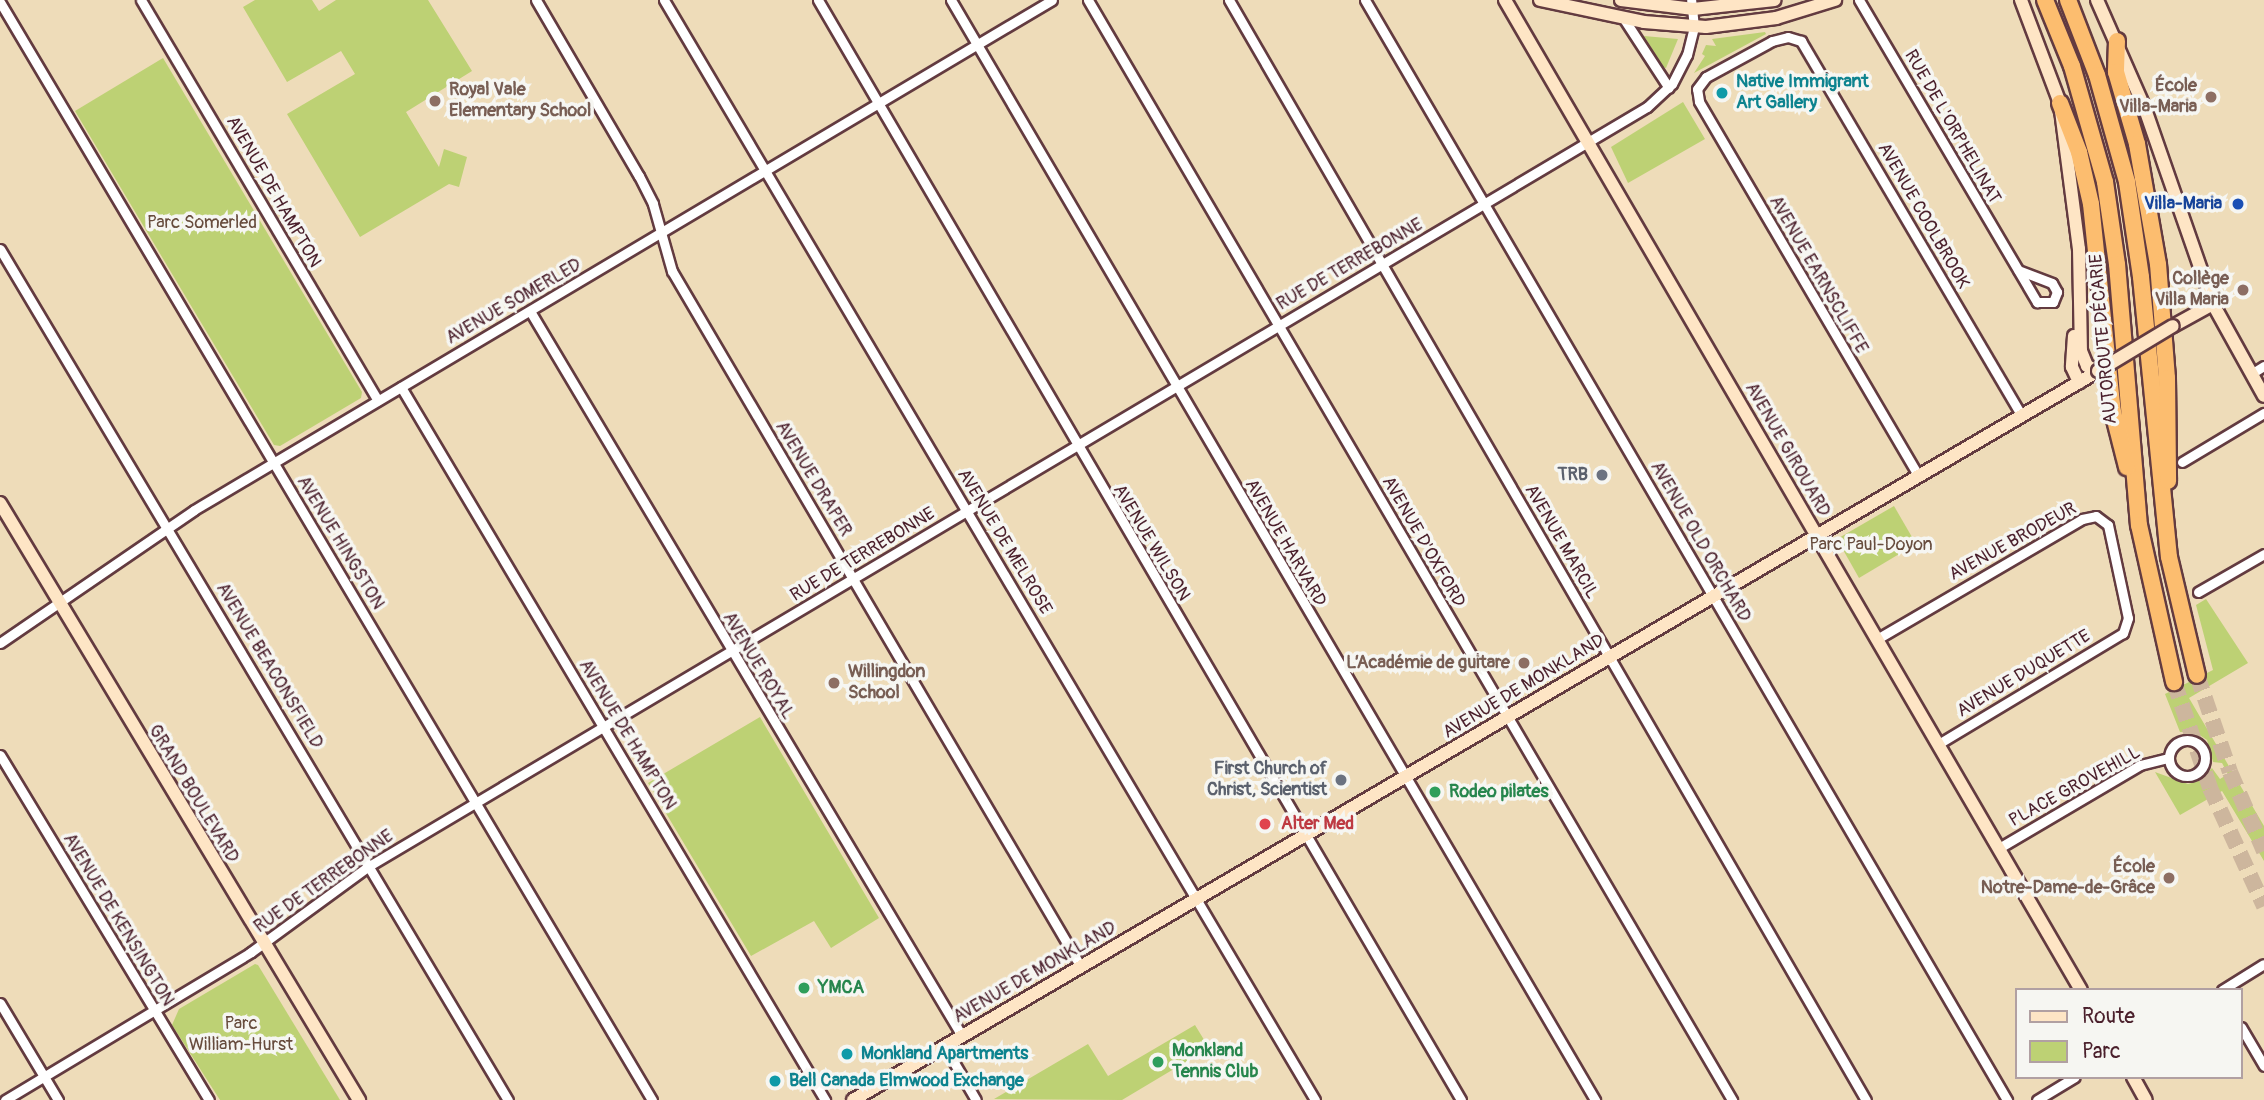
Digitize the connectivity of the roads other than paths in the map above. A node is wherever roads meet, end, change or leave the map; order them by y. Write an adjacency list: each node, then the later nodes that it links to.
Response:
1 (141, 0): 48 (street, AVENUE DE HAMPTON)
2 (536, 0): 33 (street, AVENUE DRAPER)
3 (664, 0): 31 (street, AVENUE DE MELROSE)
4 (818, 0): 28 (street, AVENUE WILSON)
5 (951, 0): 26 (street, AVENUE HARVARD)
6 (1052, 0): 26 (street, AVENUE SOMERLED)
7 (1088, 0): 40 (street, AVENUE D'OXFORD)
8 (1228, 0): 35 (street, AVENUE MARCIL)
9 (1365, 0): 32 (street, AVENUE OLD ORCHARD)
10 (1506, 0): 30 (street, AVENUE GIROUARD)
11 (1540, 0): 22 (street)
12 (1621, 0): 21 (street)
13 (1775, 0): 21 (street)
14 (1835, 0): 23 (street)
15 (1859, 0): 36 (street, RUE DE L'ORPHELINAT)
16 (2021, 0): 29 (street)
17 (2045, 0): 55 (highway, AUTOROUTE DÉCARIE)
18 (2068, 0): 61 (highway)
19 (2098, 0): 25 (street)
20 (0, 2): 53 (street, AVENUE HINGSTON)
21 (1692, 4): 23 (street, RUE DE TERREBONNE)
22 (1624, 19): 23 (street); 27 (street)
23 (1694, 27): 27 (street, RUE DE TERREBONNE)
24 (1794, 38): 50 (street, AVENUE COOLBROOK); 54 (street, AVENUE EARNSCLIFFE)
25 (2117, 41): 38 (street); 61 (highway)
26 (977, 45): 28 (street, AVENUE SOMERLED); 45 (street, AVENUE HARVARD)
27 (1669, 88): 30 (street, RUE DE TERREBONNE)
28 (877, 103): 31 (street, AVENUE SOMERLED); 51 (street, AVENUE WILSON)
29 (2060, 103): 37 (street); 55 (highway)
30 (1587, 143): 32 (street, RUE DE TERREBONNE); 59 (street, AVENUE GIROUARD)
31 (766, 171): 33 (street, AVENUE SOMERLED); 57 (street, AVENUE DE MELROSE)
32 (1484, 204): 35 (street, RUE DE TERREBONNE); 64 (street, AVENUE OLD ORCHARD)
33 (660, 234): 39 (street, AVENUE SOMERLED); 62 (street, AVENUE DRAPER)
34 (0, 248): 58 (street, AVENUE BEACONSFIELD)
35 (1382, 265): 40 (street, RUE DE TERREBONNE); 70 (street, AVENUE MARCIL)
36 (2018, 270): 36 (street, RUE DE L'ORPHELINAT)
37 (2080, 294): 42 (street); 44 (street)
38 (2213, 304): 42 (street, AVENUE DE MONKLAND, bridge); 43 (street)
39 (530, 311): 46 (street, AVENUE SOMERLED); 69 (street, AVENUE ROYAL)
40 (1278, 326): 45 (street, RUE DE TERREBONNE); 73 (street, AVENUE D'OXFORD)
41 (2264, 366): 43 (street)
42 (2098, 371): 44 (street, AVENUE DE MONKLAND)
43 (2251, 374): 47 (street)
44 (2079, 382): 50 (street, AVENUE DE MONKLAND)
45 (1176, 386): 51 (street, RUE DE TERREBONNE); 78 (street, AVENUE HARVARD)
46 (401, 387): 48 (street, AVENUE SOMERLED); 74 (street, AVENUE DE HAMPTON)
47 (2264, 396)
48 (378, 400): 53 (street, AVENUE SOMERLED)
49 (2264, 413): 52 (street)
50 (2021, 414): 54 (street, AVENUE DE MONKLAND)
51 (1075, 446): 57 (street, RUE DE TERREBONNE); 80 (street, AVENUE WILSON)
52 (2182, 462)
53 (274, 463): 58 (street, AVENUE SOMERLED); 79 (street, AVENUE HINGSTON)
54 (1917, 475): 59 (street, AVENUE DE MONKLAND)
55 (2136, 496): 72 (highway, AUTOROUTE DÉCARIE)
56 (0, 503): 65 (street, GRAND BOULEVARD)
57 (967, 511): 62 (street, RUE DE TERREBONNE); 83 (street, AVENUE DE MELROSE)
58 (168, 526): 65 (street, AVENUE SOMERLED); 82 (street, AVENUE BEACONSFIELD)
59 (1816, 534): 64 (street, AVENUE DE MONKLAND); 67 (street, AVENUE GIROUARD)
60 (2264, 554): 63 (street)
61 (2169, 557): 71 (highway)
62 (858, 576): 69 (street, RUE DE TERREBONNE); 86 (street, AVENUE DRAPER)
63 (2198, 592)
64 (1713, 595): 70 (street, AVENUE DE MONKLAND); 112 (street, AVENUE OLD ORCHARD)
65 (60, 604): 68 (street, AVENUE SOMERLED); 84 (street, GRAND BOULEVARD)
66 (2125, 629): 67 (street, AVENUE BRODEUR); 75 (street, AVENUE DUQUETTE)
67 (1877, 639): 75 (street, AVENUE GIROUARD)
68 (0, 643)
69 (730, 652): 74 (street, RUE DE TERREBONNE); 92 (street, AVENUE ROYAL)
70 (1609, 656): 73 (street, AVENUE DE MONKLAND); 111 (street, AVENUE MARCIL)
71 (2197, 675)
72 (2174, 682)
73 (1507, 717): 78 (street, AVENUE DE MONKLAND); 110 (street, AVENUE D'OXFORD)
74 (604, 727): 79 (street, RUE DE TERREBONNE); 104 (street, AVENUE DE HAMPTON)
75 (1938, 744): 81 (street, AVENUE GIROUARD)
76 (0, 755): 90 (street, AVENUE DE KENSINGTON)
77 (2169, 758): 77 (street, PLACE GROVEHILL); 81 (street, PLACE GROVEHILL)
78 (1405, 778): 80 (street, AVENUE DE MONKLAND); 109 (street, AVENUE HARVARD)
79 (476, 803): 82 (street, RUE DE TERREBONNE); 103 (street, AVENUE HINGSTON)
80 (1306, 836): 83 (street, AVENUE DE MONKLAND); 108 (street, AVENUE WILSON)
81 (1998, 848): 87 (street, AVENUE GIROUARD)
82 (369, 866): 84 (street, RUE DE TERREBONNE); 102 (street, AVENUE BEACONSFIELD)
83 (1197, 900): 86 (street, AVENUE DE MONKLAND); 107 (street, AVENUE DE MELROSE)
84 (263, 944): 90 (street, RUE DE TERREBONNE); 101 (street, GRAND BOULEVARD)
85 (2264, 964): 88 (street)
86 (1081, 967): 92 (street, AVENUE DE MONKLAND)
87 (2080, 988)
88 (2225, 988)
89 (0, 1003): 95 (street)
90 (154, 1010): 95 (street, RUE DE TERREBONNE); 100 (street, AVENUE DE KENSINGTON)
91 (2243, 1030): 94 (street)
92 (962, 1036): 93 (street, AVENUE DE MONKLAND)
93 (945, 1047): 105 (street, AVENUE DE MONKLAND); 106 (street)
94 (2264, 1066)
95 (44, 1078): 98 (street, RUE DE TERREBONNE); 99 (street)
96 (2073, 1079): 113 (street)
97 (2134, 1079): 114 (street)
98 (5, 1100)
99 (58, 1100)
100 (209, 1100)
101 (359, 1100)
102 (508, 1100)
103 (652, 1100)
104 (824, 1100)
105 (853, 1100)
106 (976, 1100)
107 (1315, 1100)
108 (1461, 1100)
109 (1595, 1100)
110 (1731, 1100)
111 (1866, 1100)
112 (2007, 1100)
113 (2036, 1100)
114 (2146, 1100)

